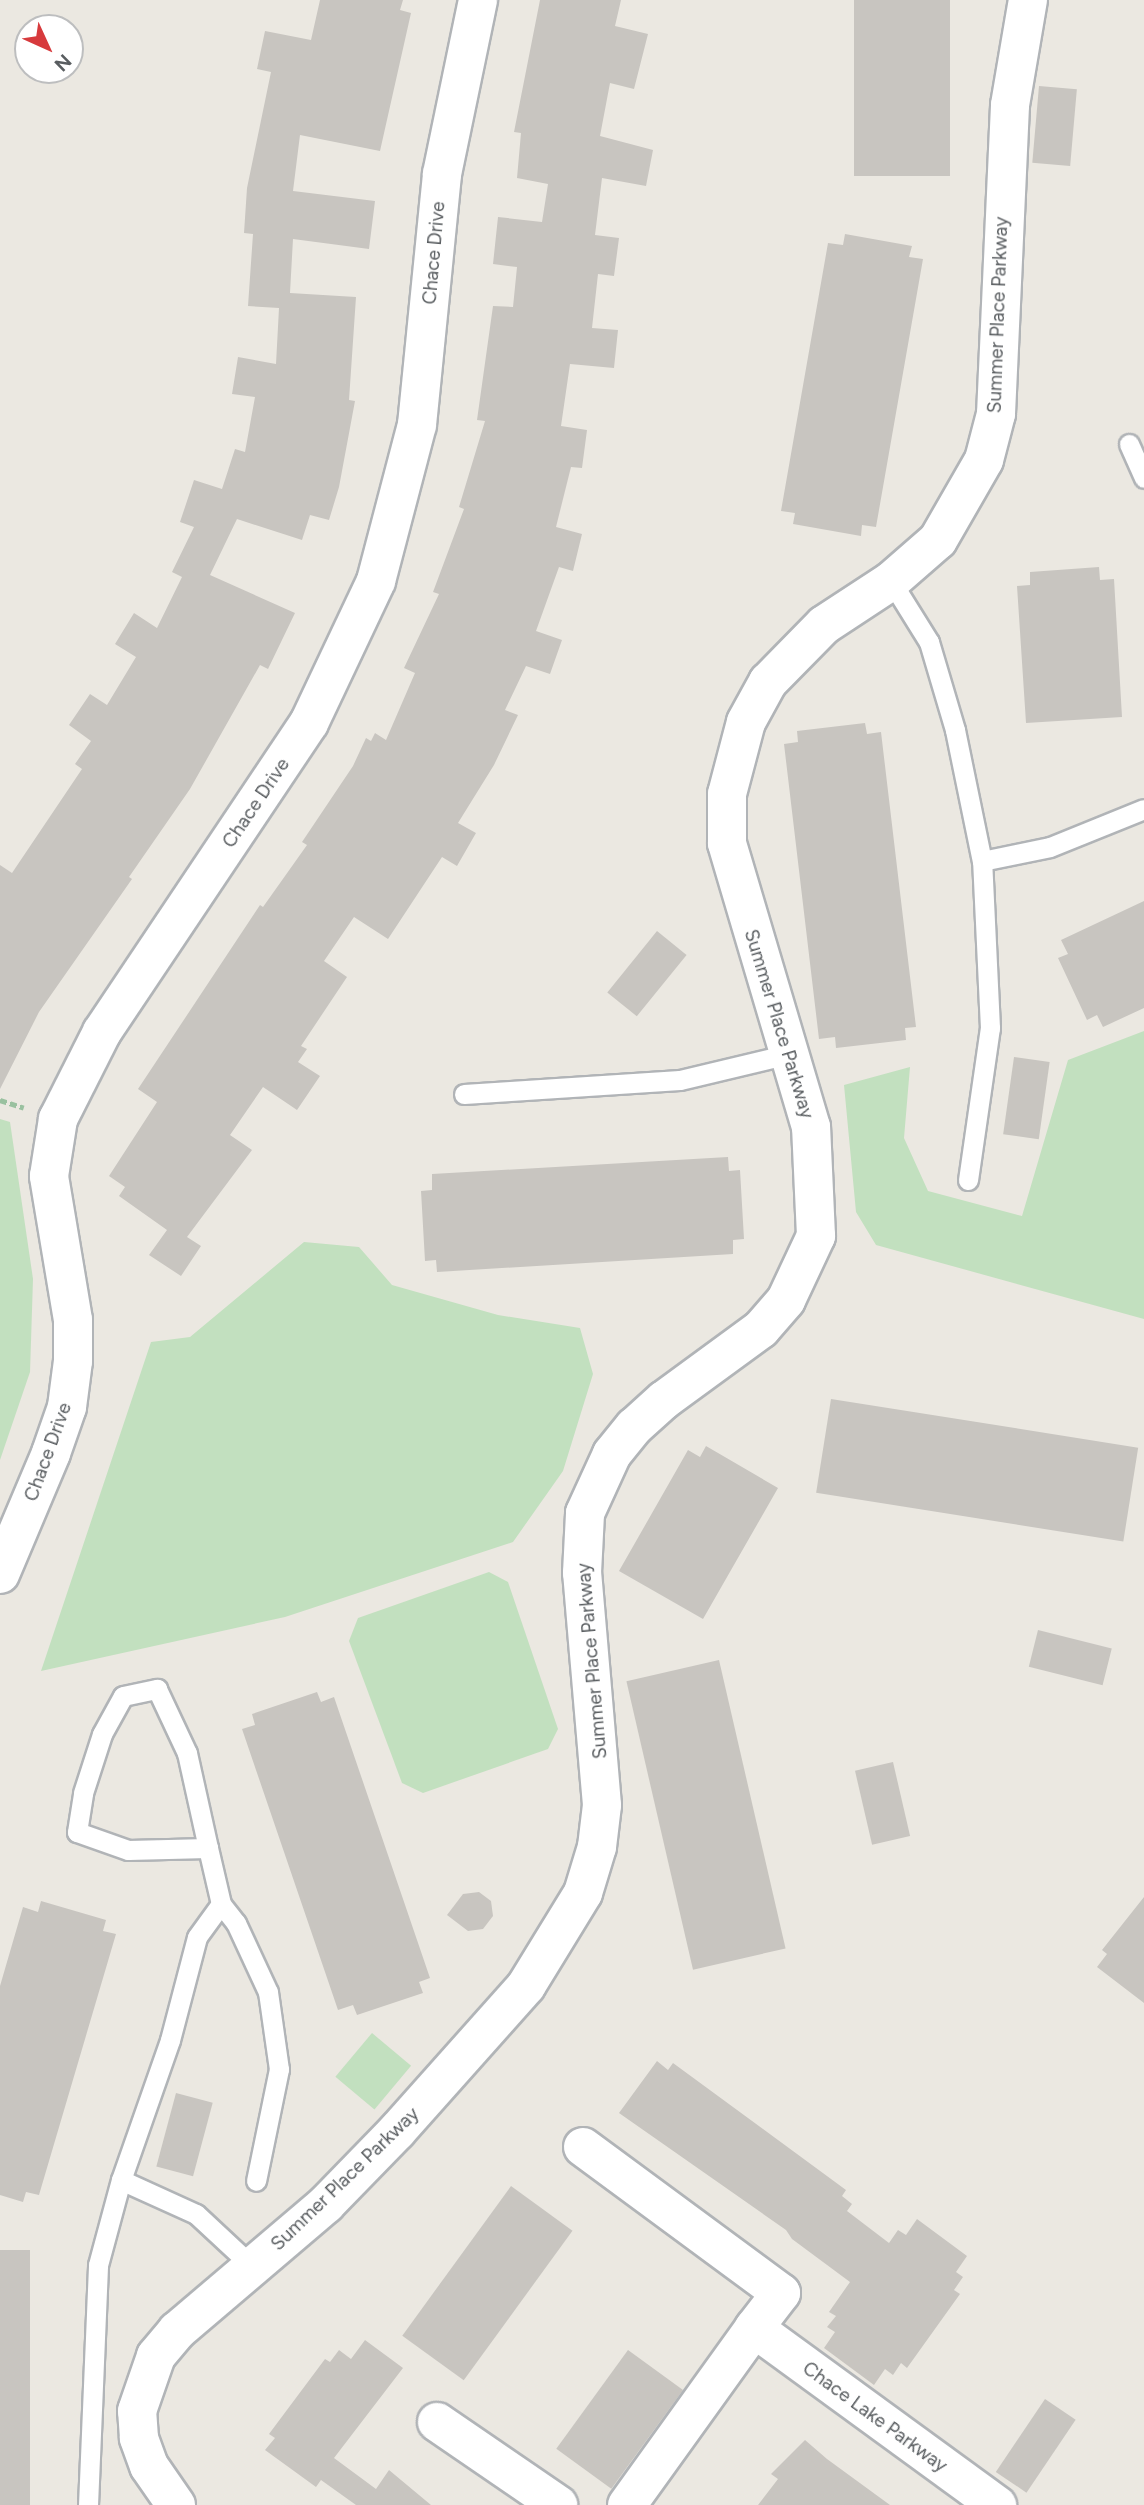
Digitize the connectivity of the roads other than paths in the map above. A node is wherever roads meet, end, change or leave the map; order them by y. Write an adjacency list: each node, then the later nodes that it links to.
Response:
1 (478, 0): 11 (street, Chace Drive)
2 (1028, 0): 5 (street, Summer Place Parkway)
3 (1129, 444): 4 (lane)
4 (1144, 478)
5 (891, 581): 7 (lane); 8 (street, Summer Place Parkway)
6 (1144, 808): 7 (lane)
7 (982, 861): 10 (lane)
8 (789, 1054): 9 (lane); 17 (street, Summer Place Parkway)
9 (464, 1094)
10 (968, 1180)
11 (0, 1574)
12 (208, 1848): 12 (lane); 13 (lane)
13 (220, 1904): 15 (lane); 16 (lane)
14 (583, 2147): 18 (street)
15 (121, 2180): 17 (lane); 20 (lane)
16 (256, 2181)
17 (253, 2267): 21 (street, Summer Place Parkway)
18 (754, 2328): 23 (street); 24 (street, Chace Lake Parkway)
19 (437, 2422): 22 (street)
20 (88, 2505)
21 (176, 2505)
22 (558, 2505)
23 (627, 2505)
24 (997, 2505)

